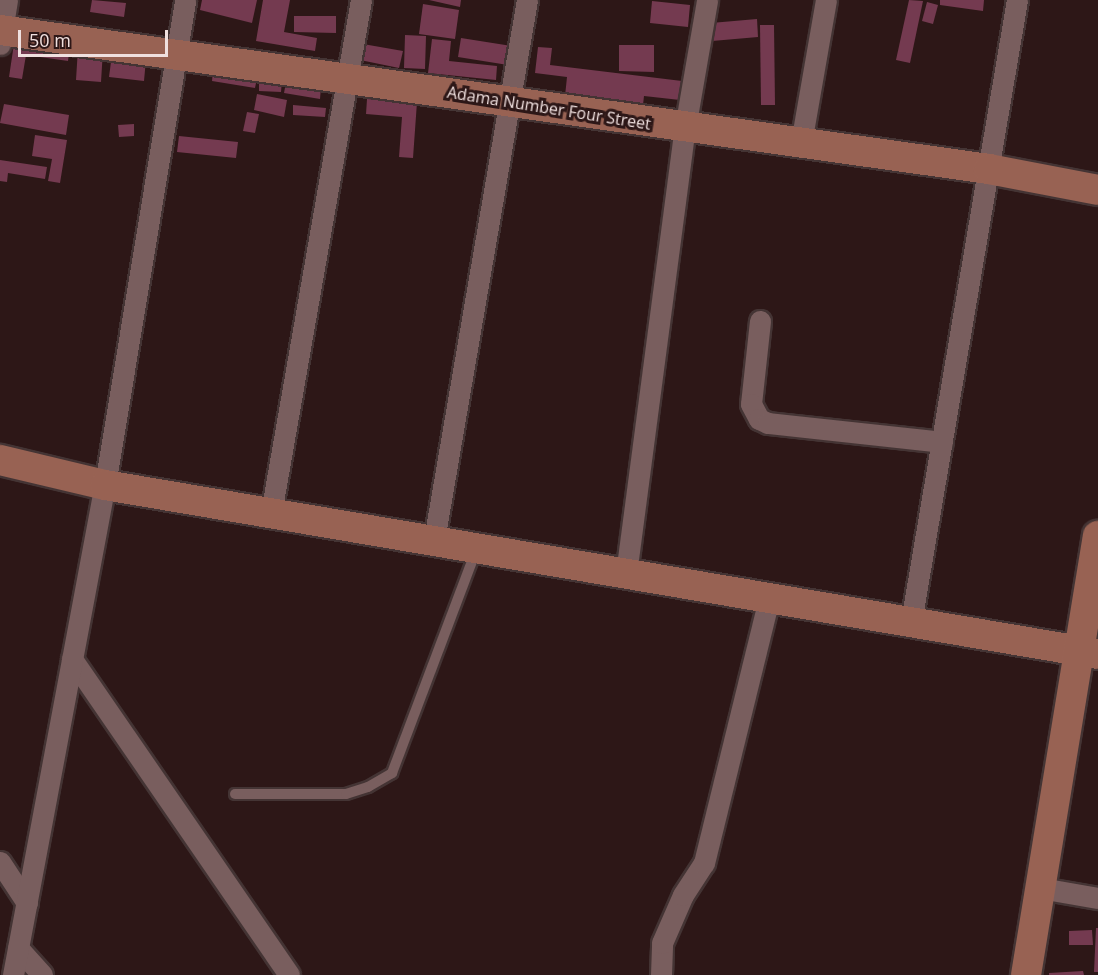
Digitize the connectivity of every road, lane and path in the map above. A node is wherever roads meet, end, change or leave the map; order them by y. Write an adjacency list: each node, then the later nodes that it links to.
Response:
1 (8, 0): 8 (street)
2 (185, 0): 9 (street)
3 (361, 0): 10 (street)
4 (527, 0): 11 (street)
5 (707, 0): 12 (street)
6 (826, 0): 13 (street)
7 (1017, 0): 14 (street)
8 (1, 34): 9 (street, Adama Number Four Street)
9 (175, 54): 10 (street, Adama Number Four Street); 19 (street)
10 (349, 79): 11 (street, Adama Number Four Street); 20 (street)
11 (510, 101): 12 (street, Adama Number Four Street); 22 (street)
12 (685, 128): 13 (street, Adama Number Four Street); 24 (street)
13 (801, 142): 14 (street, Adama Number Four Street)
14 (989, 169): 15 (street, Adama Number Four Street); 17 (street)
15 (1098, 190)
16 (760, 321): 17 (street)
17 (942, 442): 26 (street)
18 (0, 460): 19 (street)
19 (105, 485): 20 (street); 28 (street)
20 (271, 513): 22 (street)
21 (1098, 536): 27 (street)
22 (434, 540): 23 (street)
23 (477, 548): 24 (street); 29 (lane)
24 (626, 574): 25 (street)
25 (768, 598): 26 (street); 38 (street)
26 (911, 622): 27 (street)
27 (1089, 653): 31 (street)
28 (72, 659): 33 (street); 37 (street)
29 (235, 794)
30 (0, 862): 33 (street)
31 (1040, 888): 32 (street); 39 (street)
32 (1098, 898)
33 (27, 903): 34 (street)
34 (18, 948): 35 (street); 36 (street)
35 (13, 975)
36 (42, 975)
37 (289, 975)
38 (662, 975)
39 (1026, 975)

